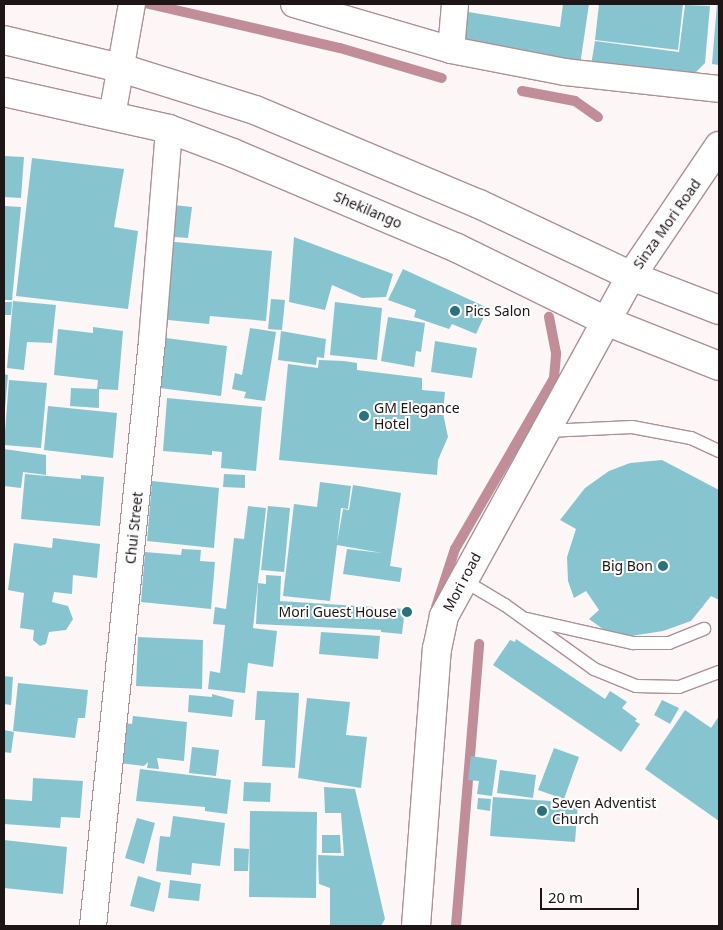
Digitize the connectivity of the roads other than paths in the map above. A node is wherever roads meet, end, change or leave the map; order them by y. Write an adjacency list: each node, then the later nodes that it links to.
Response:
1 (132, 4): 6 (street)
2 (294, 4): 5 (street)
3 (455, 4): 5 (street)
4 (4, 40): 6 (main road)
5 (451, 50): 7 (street)
6 (121, 68): 9 (street); 12 (main road)
7 (719, 89)
8 (4, 92): 9 (main road, Shekilango)
9 (112, 116): 10 (main road, Shekilango)
10 (169, 129): 14 (main road, Shekilango); 22 (street, Chui Street)
11 (719, 146): 12 (main road, Sinza Mori Road)
12 (631, 276): 13 (main road); 14 (main road, Mori road)
13 (719, 310)
14 (608, 322): 15 (main road, Shekilango); 16 (main road, Mori road)
15 (719, 366)
16 (547, 431): 17 (lane); 18 (main road, Mori road)
17 (719, 451)
18 (463, 580): 19 (lane); 23 (main road, Mori road)
19 (519, 618): 20 (lane); 21 (lane)
20 (704, 629)
21 (719, 672)
22 (93, 926)
23 (416, 926)

